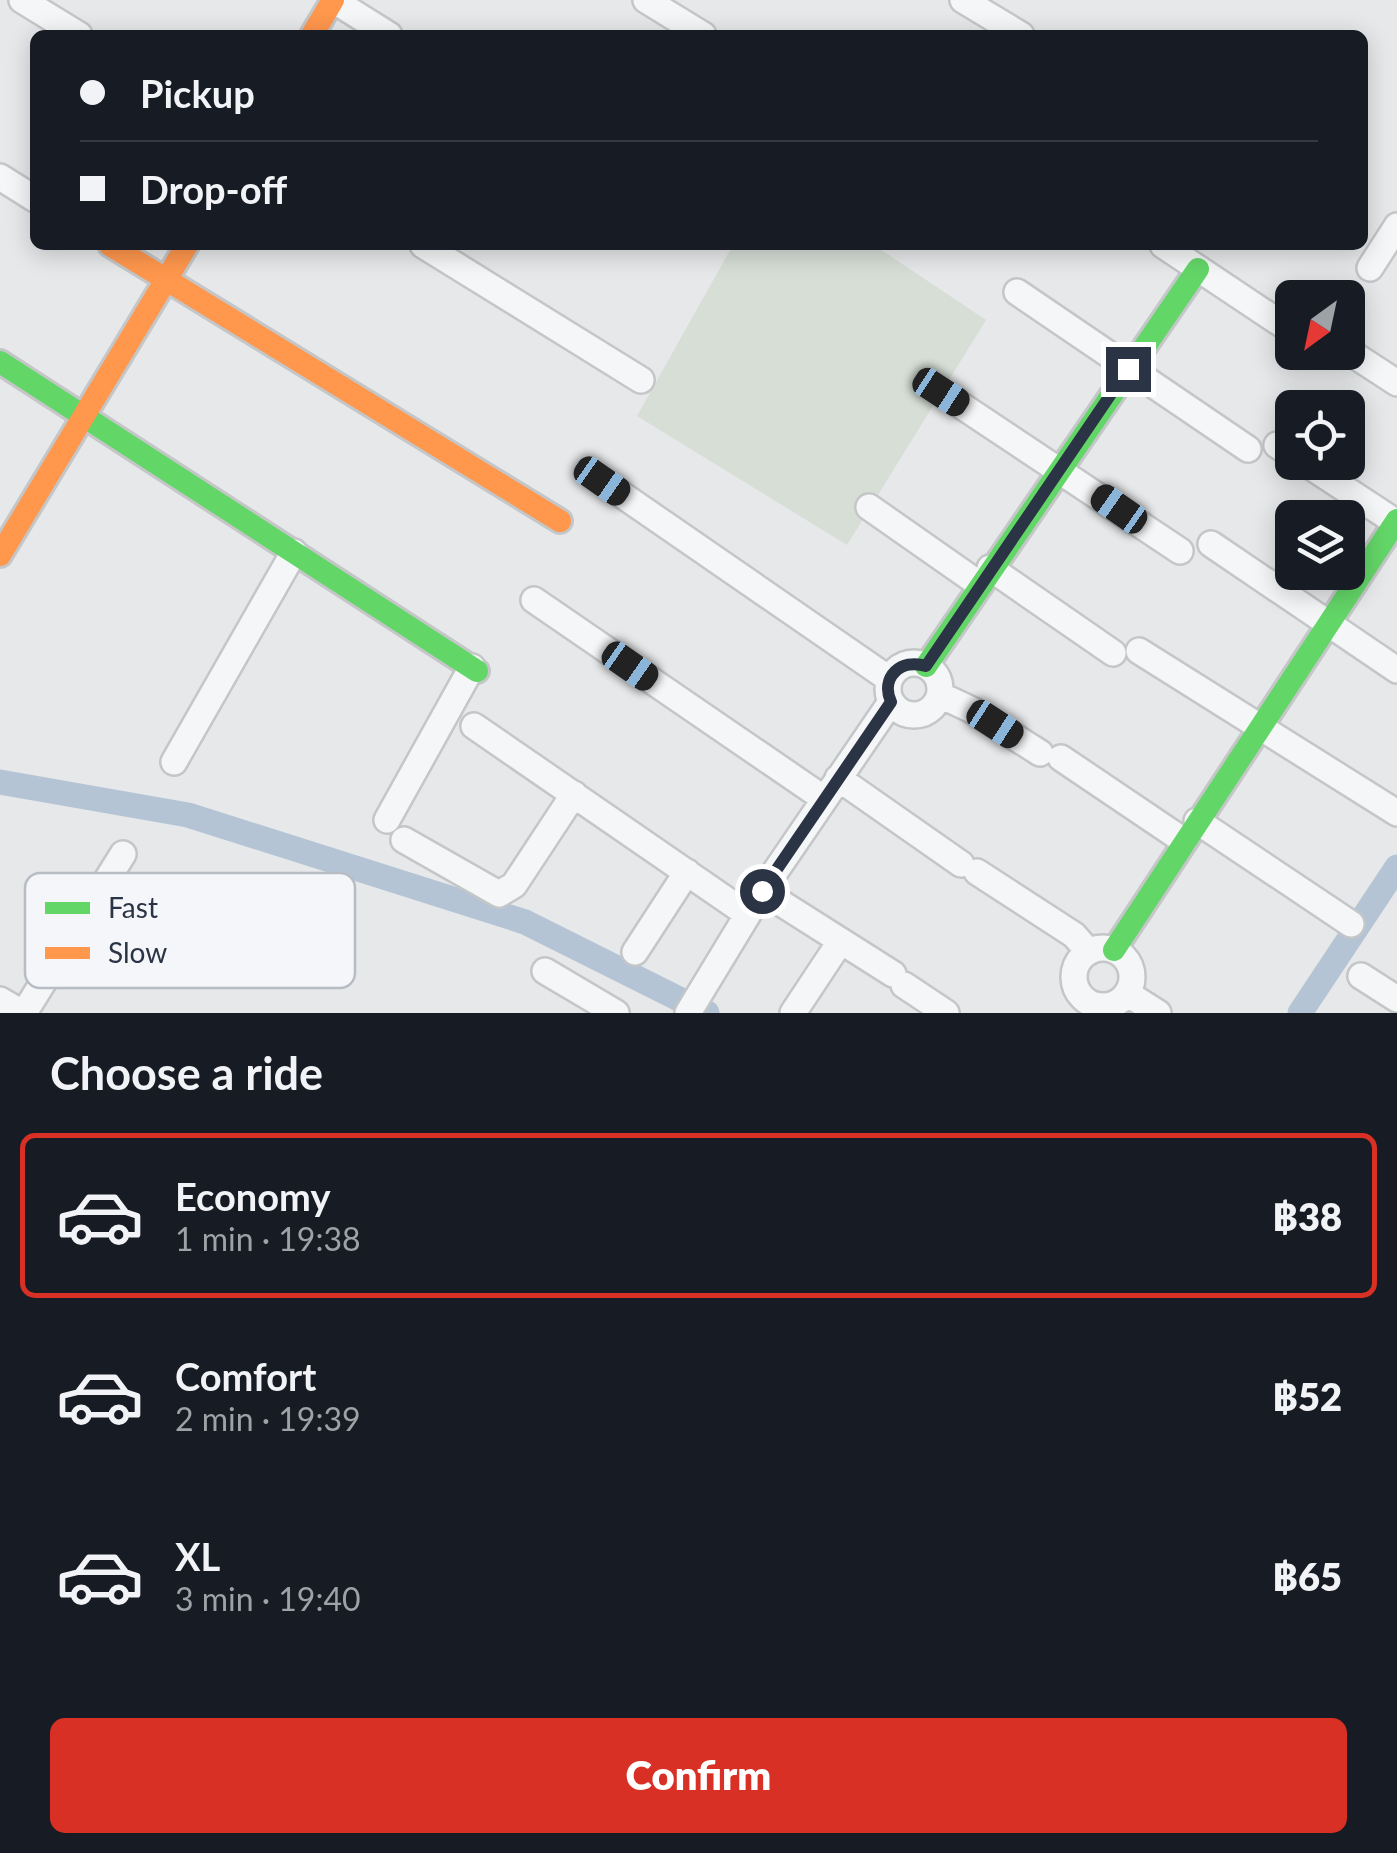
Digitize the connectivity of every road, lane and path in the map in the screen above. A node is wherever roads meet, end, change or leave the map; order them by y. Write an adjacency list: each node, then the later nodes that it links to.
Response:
1 (22, 0): 5 (street)
2 (333, 0): 6 (street); 7 (street)
3 (646, 0): 8 (street)
4 (963, 0): 9 (street)
5 (72, 30)
6 (315, 30)
7 (382, 30)
8 (695, 30)
9 (1013, 30)
10 (0, 177): 11 (street)
11 (30, 195)
12 (1397, 226): 17 (street)
13 (118, 250): 19 (street)
14 (184, 250): 19 (street)
15 (431, 250): 25 (street)
16 (1170, 250): 18 (street)
17 (1370, 268)
18 (1198, 269): 21 (street); 24 (street)
19 (166, 280): 28 (street); 34 (street)
20 (1017, 292): 24 (street)
21 (1275, 320)
22 (0, 362): 28 (street)
23 (1365, 362): 26 (street)
24 (1128, 369): 29 (street); 30 (street)
25 (642, 380)
26 (1397, 383)
27 (941, 392): 30 (street)
28 (84, 417): 37 (street); 39 (street)
29 (1248, 449)
30 (1058, 467): 38 (street); 40 (street)
31 (1332, 480): 35 (street)
32 (602, 481): 48 (street)
33 (869, 507): 40 (street)
34 (560, 521)
35 (1397, 522): 42 (street)
36 (1211, 544): 42 (street)
37 (294, 552): 46 (street); 52 (street)
38 (1180, 552)
39 (0, 555)
40 (984, 576): 44 (street); 45 (street)
41 (534, 600): 53 (street)
42 (1326, 624): 47 (street); 51 (street)
43 (1139, 651): 51 (street)
44 (1113, 653)
45 (926, 666): 48 (street); 49 (street)
46 (474, 669): 56 (street)
47 (1397, 670)
48 (890, 691): 49 (street); 53 (street)
49 (940, 694): 57 (street)
50 (474, 726): 54 (street)
51 (1258, 728): 55 (street); 57 (street)
52 (174, 762)
53 (830, 788): 62 (street); 66 (street)
54 (574, 794): 58 (street); 60 (street)
55 (1397, 813)
56 (387, 820)
57 (1190, 831): 64 (street); 66 (street)
58 (404, 840)
59 (123, 854): 61 (street)
60 (688, 872): 63 (street); 67 (street)
61 (111, 873)
62 (762, 891): 63 (street); 65 (street)
63 (748, 914): 74 (street)
64 (1351, 924)
65 (840, 942): 78 (street); 79 (street)
66 (1102, 951): 71 (street); 75 (street)
67 (635, 952)
68 (544, 971): 77 (street)
69 (1361, 976): 72 (street)
70 (39, 988): 76 (street)
71 (1128, 994): 75 (street); 80 (street)
72 (1397, 999)
73 (0, 1000): 76 (street)
74 (693, 1005)
75 (1076, 1005)
76 (23, 1013)
77 (616, 1013)
78 (793, 1013)
79 (946, 1013)
80 (1158, 1013)

